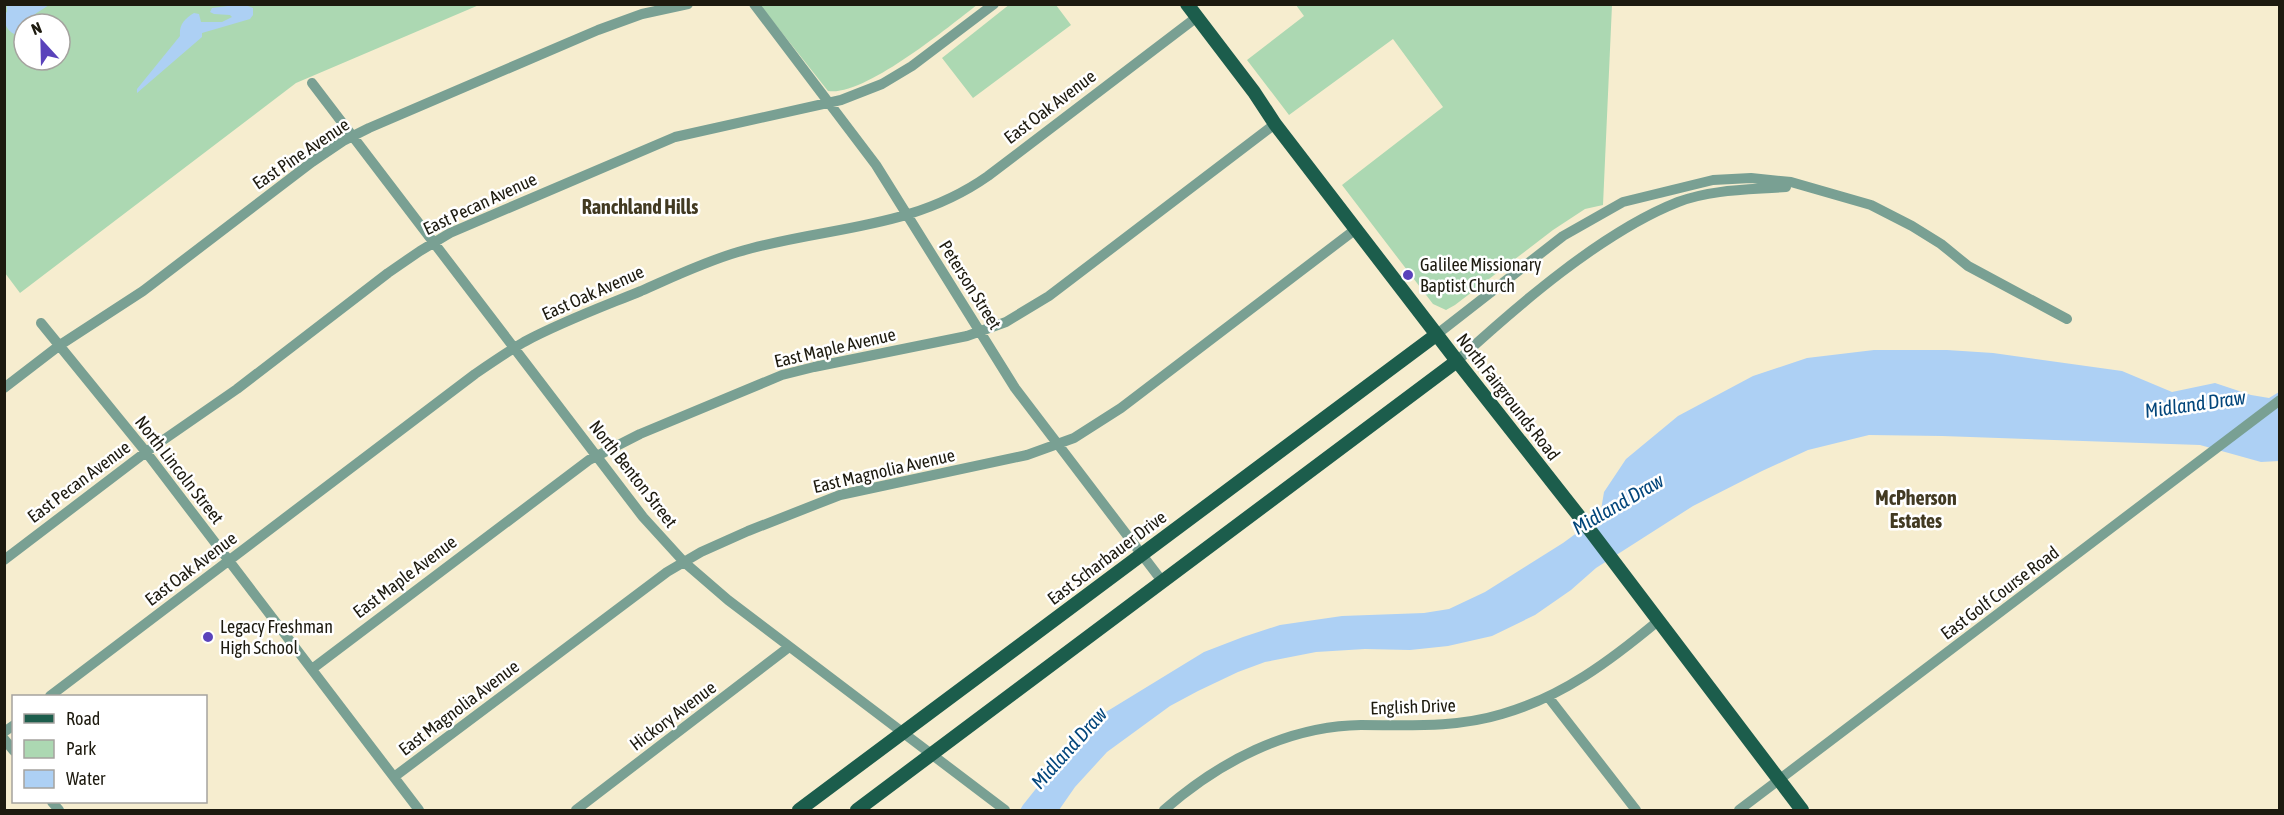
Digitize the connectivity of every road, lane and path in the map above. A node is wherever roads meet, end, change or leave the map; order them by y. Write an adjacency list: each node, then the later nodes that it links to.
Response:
1 (688, 4): 9 (street, East Pine Avenue)
2 (754, 4): 7 (street, Peterson Street)
3 (994, 4): 7 (street, East Pecan Avenue)
4 (1187, 4): 5 (main road, North Fairgrounds Road)
5 (1197, 17): 8 (main road, North Fairgrounds Road); 11 (street, East Oak Avenue)
6 (312, 83): 9 (street, North Benton Street)
7 (829, 102): 11 (street, Peterson Street); 13 (street, East Pecan Avenue)
8 (1275, 124): 12 (main road, North Fairgrounds Road); 16 (street, East Maple Avenue)
9 (354, 136): 13 (street, North Benton Street); 18 (street, East Pine Avenue)
10 (1804, 186): 14 (street); 17 (street); 20 (street)
11 (908, 215): 16 (street, Peterson Street); 19 (street, East Oak Avenue)
12 (1356, 230): 17 (main road, North Fairgrounds Road); 23 (street, East Magnolia Avenue)
13 (435, 242): 19 (street, North Benton Street); 24 (street, East Pecan Avenue)
14 (2067, 319)
15 (41, 323): 18 (street, North Lincoln Street)
16 (979, 332): 23 (street, Peterson Street); 25 (street, East Maple Avenue)
17 (1436, 335): 20 (main road, North Fairgrounds Road); 26 (main road, East Scharbauer Drive)
18 (60, 345): 21 (street, East Pine Avenue); 24 (street, North Lincoln Street)
19 (515, 348): 25 (street, North Benton Street); 28 (street, East Oak Avenue)
20 (1456, 361): 30 (main road); 31 (main road, North Fairgrounds Road)
21 (4, 388)
22 (2280, 400): 39 (street, East Golf Course Road)
23 (1058, 444): 26 (street, Peterson Street); 29 (street, East Magnolia Avenue)
24 (146, 452): 27 (street, East Pecan Avenue); 28 (street, North Lincoln Street)
25 (597, 456): 29 (street, North Benton Street); 33 (street, East Maple Avenue)
26 (1142, 554): 30 (street, Peterson Street); 36 (main road, East Scharbauer Drive)
27 (4, 560)
28 (229, 561): 33 (street, North Lincoln Street); 34 (street, East Oak Avenue)
29 (684, 562): 32 (street, North Benton Street); 38 (street, East Magnolia Avenue)
30 (1162, 581): 37 (main road)
31 (1658, 621): 35 (street, English Drive); 39 (main road, North Fairgrounds Road)
32 (789, 647): 36 (street, North Benton Street); 41 (street, Hickory Avenue)
33 (312, 669): 38 (street, North Lincoln Street)
34 (51, 695)
35 (1549, 698): 45 (street, English Drive); 46 (street)
36 (903, 734): 37 (street, North Benton Street); 42 (main road, East Scharbauer Drive)
37 (931, 755): 43 (main road); 44 (street, North Benton Street)
38 (394, 777): 40 (street, North Lincoln Street)
39 (1779, 780): 47 (street, East Golf Course Road); 48 (main road, North Fairgrounds Road)
40 (419, 810)
41 (576, 810)
42 (799, 810)
43 (857, 810)
44 (1005, 810)
45 (1164, 810)
46 (1636, 810)
47 (1739, 810)
48 (1802, 810)

